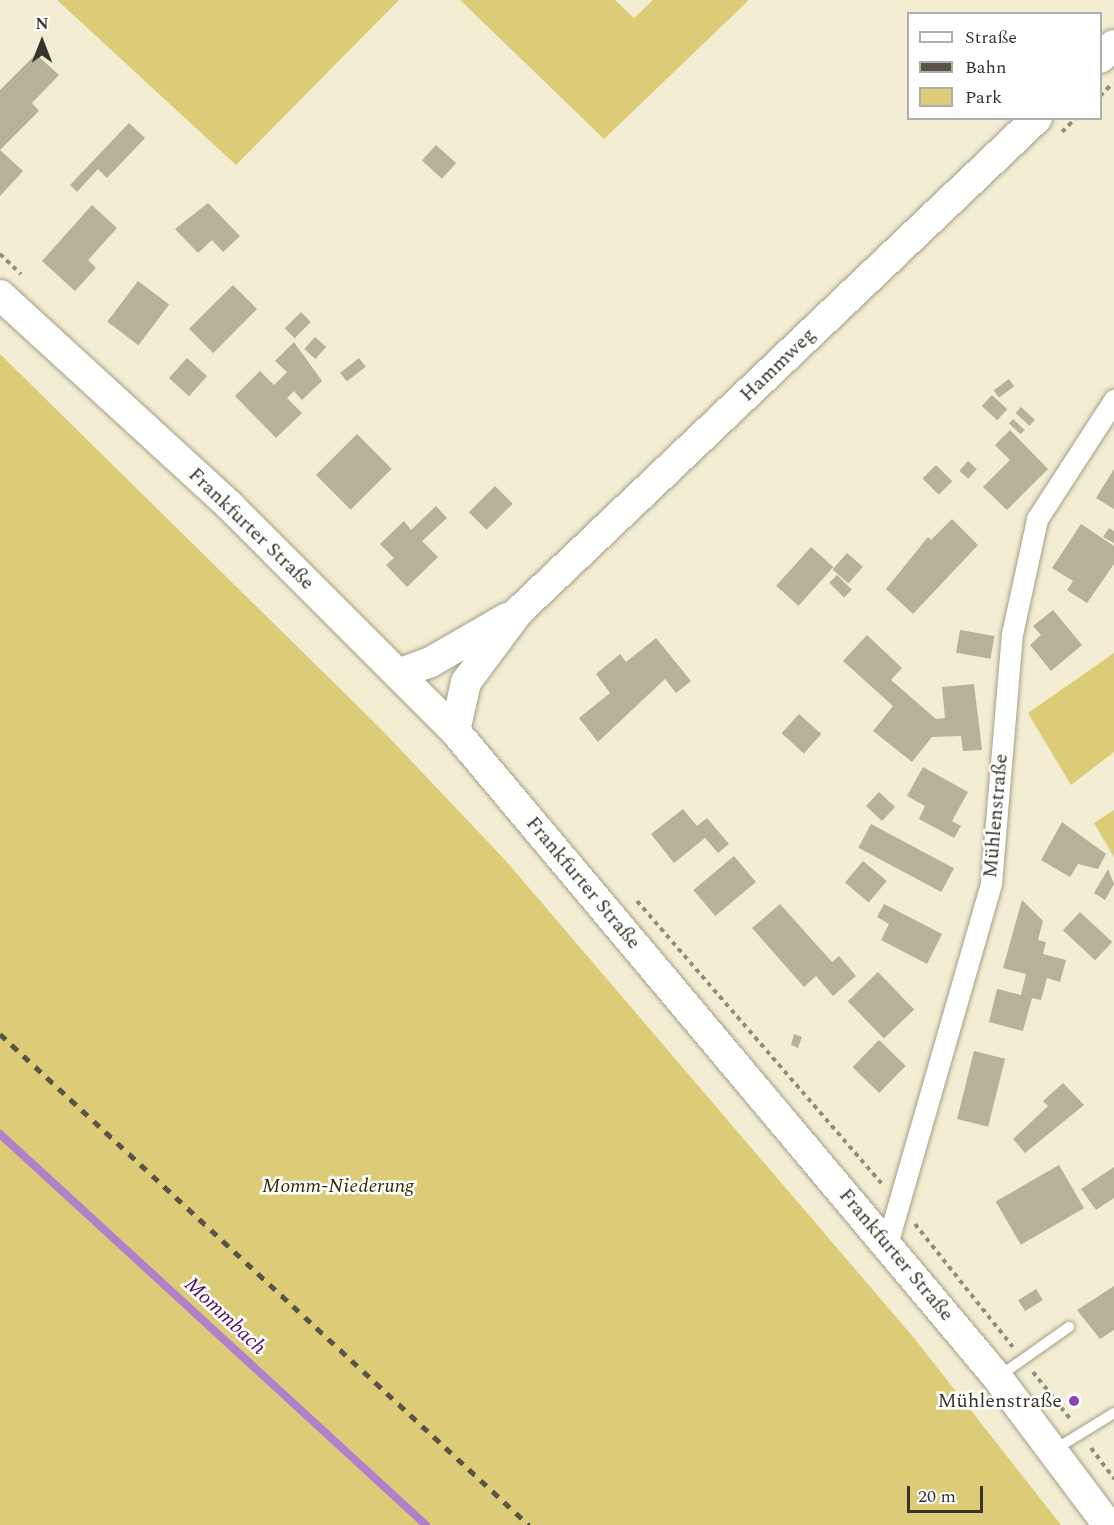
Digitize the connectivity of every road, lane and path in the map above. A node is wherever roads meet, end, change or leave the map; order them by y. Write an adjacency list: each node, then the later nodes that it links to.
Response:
1 (1114, 45): 2 (main road)
2 (1102, 57)
3 (1114, 83): 4 (path)
4 (1102, 95)
5 (1035, 120): 8 (main road, Hammweg)
6 (0, 295): 9 (main road, Frankfurter Straße)
7 (1114, 400): 12 (street, Mühlenstraße)
8 (519, 611): 9 (main road, Hammweg); 10 (main road, Hammweg)
9 (398, 674): 10 (main road, Frankfurter Straße)
10 (455, 731): 13 (main road, Frankfurter Straße)
11 (635, 898): 12 (path)
12 (900, 1204): 13 (street, Mühlenstraße); 15 (path)
13 (887, 1244): 16 (main road, Frankfurter Straße)
14 (1069, 1327): 15 (lane)
15 (1023, 1359): 16 (lane); 18 (path)
16 (998, 1377): 19 (main road, Frankfurter Straße)
17 (1114, 1413): 18 (lane)
18 (1080, 1432): 19 (lane); 20 (path)
19 (1054, 1451): 21 (main road, Frankfurter Straße)
20 (1114, 1479)
21 (1108, 1525)

